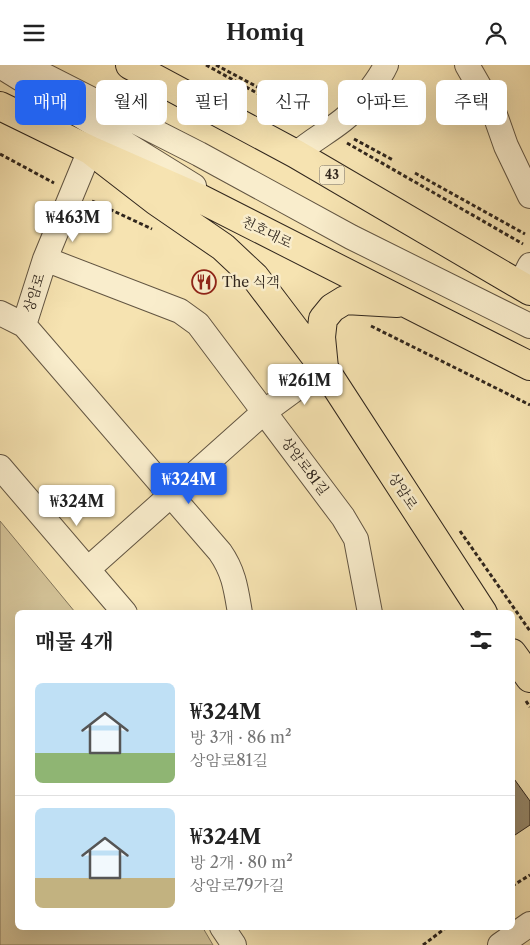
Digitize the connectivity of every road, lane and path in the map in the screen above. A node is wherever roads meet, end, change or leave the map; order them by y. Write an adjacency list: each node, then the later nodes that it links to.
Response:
1 (24, 65): 28 (street)
2 (130, 65): 12 (main road, 43)
3 (206, 65): 9 (path)
4 (216, 65): 9 (path)
5 (386, 65): 9 (street)
6 (0, 66): 20 (street)
7 (472, 66): 14 (street); 17 (street)
8 (0, 106): 10 (main road, 천호대로)
9 (328, 127): 12 (street); 13 (path); 21 (path)
10 (90, 150): 16 (street, 상암로); 20 (main road, 천호대로); 30 (main road, 상암로)
11 (0, 154): 16 (path)
12 (296, 154): 23 (main road, 43)
13 (393, 160)
14 (530, 170)
15 (415, 173): 19 (path)
16 (72, 192): 18 (path); 22 (street, 상암로)
17 (530, 195)
18 (160, 232)
19 (525, 234)
20 (286, 242): 24 (main road, 천호대로)
21 (530, 249)
22 (45, 259): 27 (street, 상암로); 32 (street, 상암로81길)
23 (527, 280)
24 (409, 304): 29 (main road, 천호대로); 30 (main road)
25 (0, 313): 27 (street)
26 (363, 322): 31 (path)
27 (24, 325): 34 (street)
28 (530, 326)
29 (530, 366)
30 (324, 369): 32 (street); 39 (main road, 상암로)
31 (530, 405)
32 (264, 412): 34 (street); 38 (street, 상암로81길)
33 (0, 467): 35 (street)
34 (171, 495): 35 (street); 37 (street)
35 (88, 569): 36 (street)
36 (122, 610)
37 (240, 610)
38 (369, 610)
39 (478, 610)
40 (515, 657): 41 (main road)
41 (530, 677)
42 (530, 875): 43 (path)
43 (515, 884)
44 (530, 924): 49 (street)
45 (224, 930): 47 (street)
46 (443, 930): 48 (path)
47 (234, 945)
48 (423, 945)
49 (500, 945)

